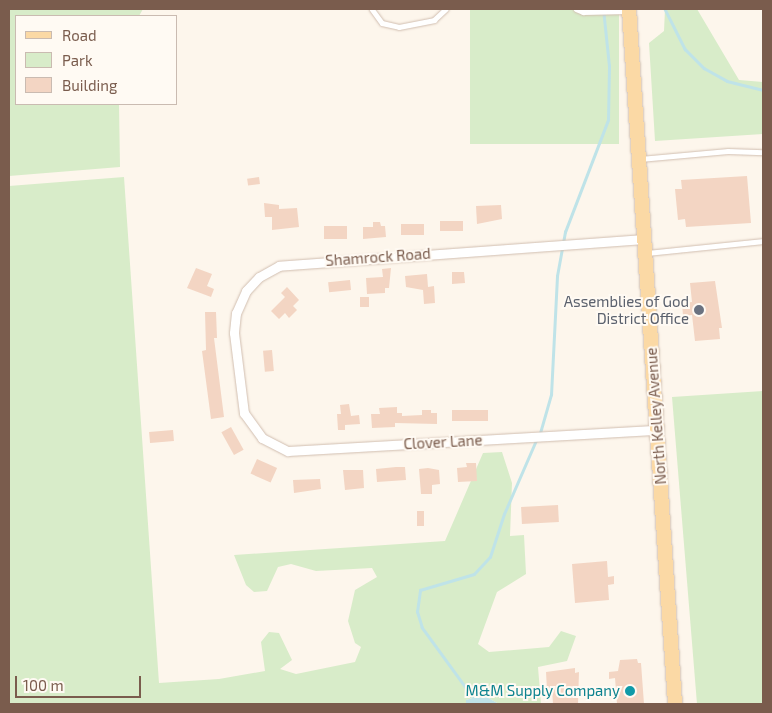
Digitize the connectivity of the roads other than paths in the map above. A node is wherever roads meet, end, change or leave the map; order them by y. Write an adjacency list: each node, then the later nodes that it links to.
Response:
1 (372, 9): 2 (lane)
2 (446, 9)
3 (576, 9): 4 (lane)
4 (629, 10): 6 (main road, North Kelley Avenue)
5 (763, 152): 6 (lane)
6 (639, 159): 8 (main road, North Kelley Avenue)
7 (763, 240): 8 (lane)
8 (645, 246): 9 (street, Shamrock Road); 10 (main road, North Kelley Avenue)
9 (244, 413): 10 (street, Clover Lane)
10 (657, 430): 11 (main road, North Kelley Avenue)
11 (675, 704)

